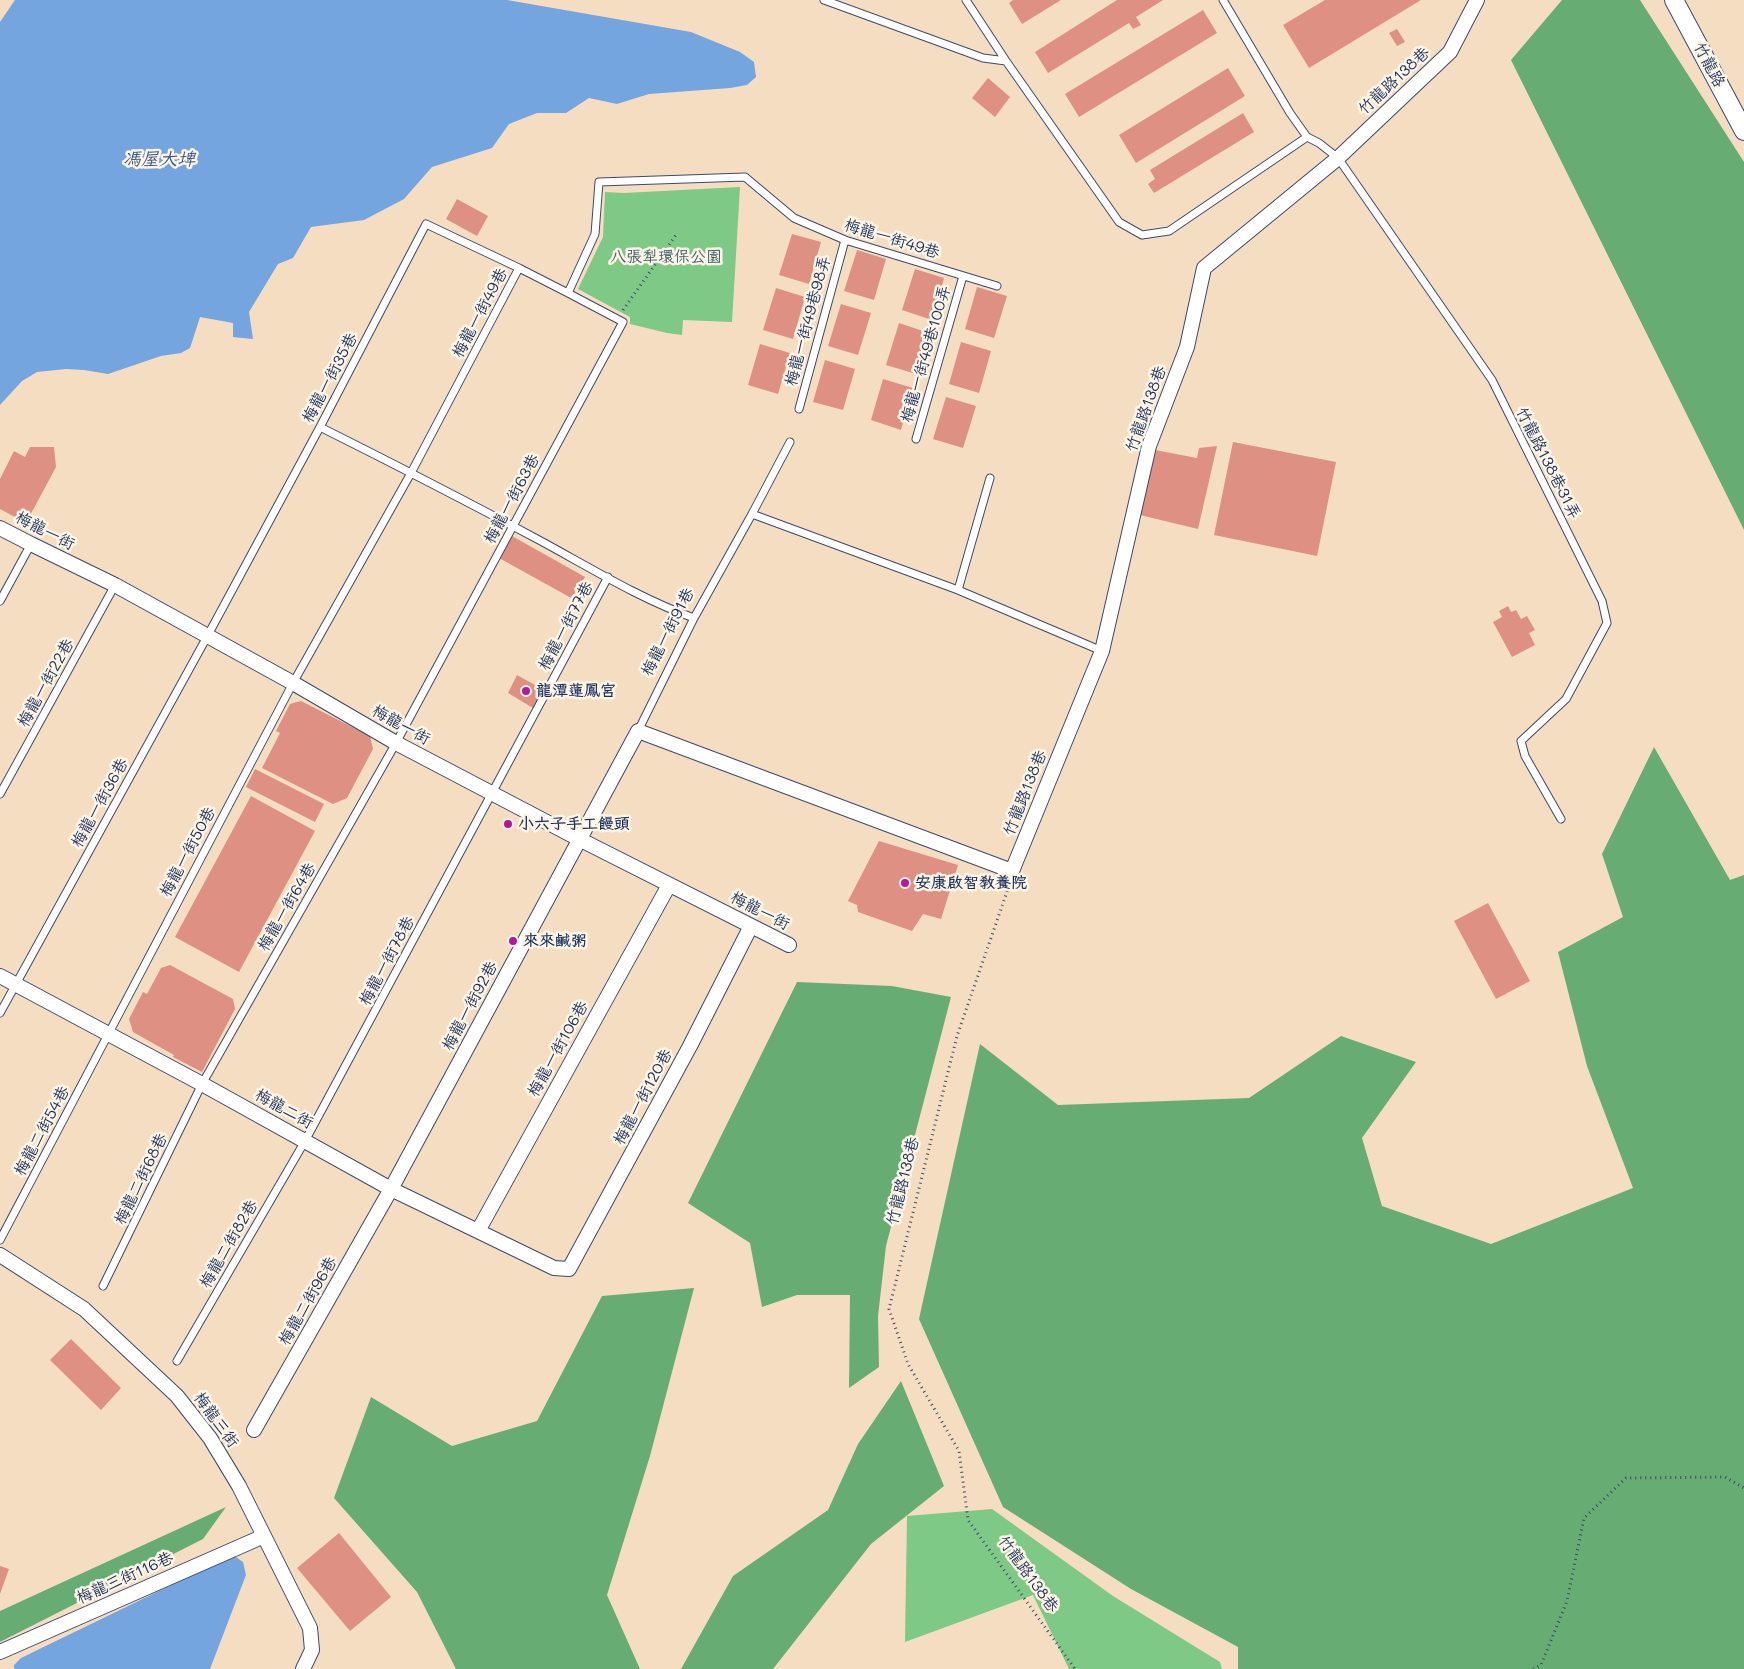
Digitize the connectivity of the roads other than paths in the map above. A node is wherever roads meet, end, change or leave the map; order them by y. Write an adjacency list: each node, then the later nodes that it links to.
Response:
1 (824, 0): 6 (lane)
2 (966, 0): 6 (lane)
3 (1223, 0): 8 (lane)
4 (1477, 0): 9 (street, 竹龍路138巷)
5 (1674, 0): 7 (street, 竹龍路)
6 (1006, 61): 8 (lane)
7 (1744, 131)
8 (1307, 137): 9 (lane, 竹龍路138巷31弄)
9 (1338, 158): 31 (street, 竹龍路138巷); 37 (lane, 竹龍路138巷31弄)
10 (845, 240): 12 (lane, 梅龍一街49巷); 14 (lane, 梅龍一街49巷); 15 (lane, 梅龍一街49巷98弄)
11 (519, 268): 14 (lane, 梅龍一街49巷); 16 (lane, 梅龍一街35巷); 19 (lane, 梅龍一街49巷)
12 (963, 276): 13 (lane, 梅龍一街49巷); 17 (lane, 梅龍一街49巷100弄)
13 (997, 286)
14 (568, 293): 22 (lane, 梅龍一街63巷)
15 (799, 409)
16 (320, 428): 19 (lane); 30 (lane, 梅龍一街35巷)
17 (916, 440)
18 (790, 442): 21 (lane, 梅龍一街91巷)
19 (411, 472): 22 (lane); 32 (lane, 梅龍一街49巷)
20 (990, 478): 27 (lane)
21 (752, 514): 27 (lane); 29 (lane, 梅龍一街91巷)
22 (512, 526): 25 (lane); 34 (lane, 梅龍一街63巷)
23 (0, 528): 24 (street, 梅龍一街)
24 (30, 544): 26 (street, 梅龍一街); 28 (lane)
25 (608, 577): 29 (lane); 36 (lane, 梅龍一街77巷)
26 (115, 585): 30 (street, 梅龍一街); 35 (lane, 梅龍一街22巷)
27 (958, 590): 31 (lane)
28 (0, 602)
29 (694, 618): 33 (lane, 梅龍一街91巷)
30 (208, 635): 32 (street, 梅龍一街); 43 (lane, 梅龍一街36巷)
31 (1102, 651): 33 (street, 竹龍路138巷)
32 (293, 683): 34 (street, 梅龍一街); 45 (lane, 梅龍一街50巷)
33 (638, 731): 38 (street, 梅龍一街91巷)
34 (396, 743): 36 (street, 梅龍一街); 46 (lane, 梅龍一街64巷)
35 (0, 794)
36 (493, 794): 38 (street, 梅龍一街); 47 (lane, 梅龍一街78巷)
37 (1561, 819)
38 (579, 839): 39 (street, 梅龍一街); 48 (street, 梅龍一街92巷)
39 (670, 885): 40 (street, 梅龍一街); 49 (street, 梅龍一街106巷)
40 (752, 926): 41 (street, 梅龍一街); 52 (street, 梅龍一街120巷)
41 (789, 945)
42 (0, 976): 43 (street, 梅龍二街)
43 (16, 984): 44 (lane, 梅龍一街36巷); 45 (street, 梅龍二街)
44 (0, 1013)
45 (108, 1034): 46 (street, 梅龍二街); 50 (lane, 梅龍二街54巷)
46 (202, 1084): 47 (street, 梅龍二街); 53 (lane, 梅龍二街68巷)
47 (305, 1141): 48 (street, 梅龍二街); 54 (lane, 梅龍二街82巷)
48 (391, 1189): 49 (street, 梅龍二街); 55 (street, 梅龍二街96巷)
49 (478, 1231): 52 (street, 梅龍二街)
50 (0, 1240)
51 (0, 1255): 56 (street, 梅龍三街)
52 (554, 1268)
53 (103, 1286)
54 (177, 1361)
55 (254, 1430)
56 (264, 1536): 57 (street, 梅龍三街116巷); 58 (street, 梅龍三街)
57 (0, 1652)
58 (303, 1669)

